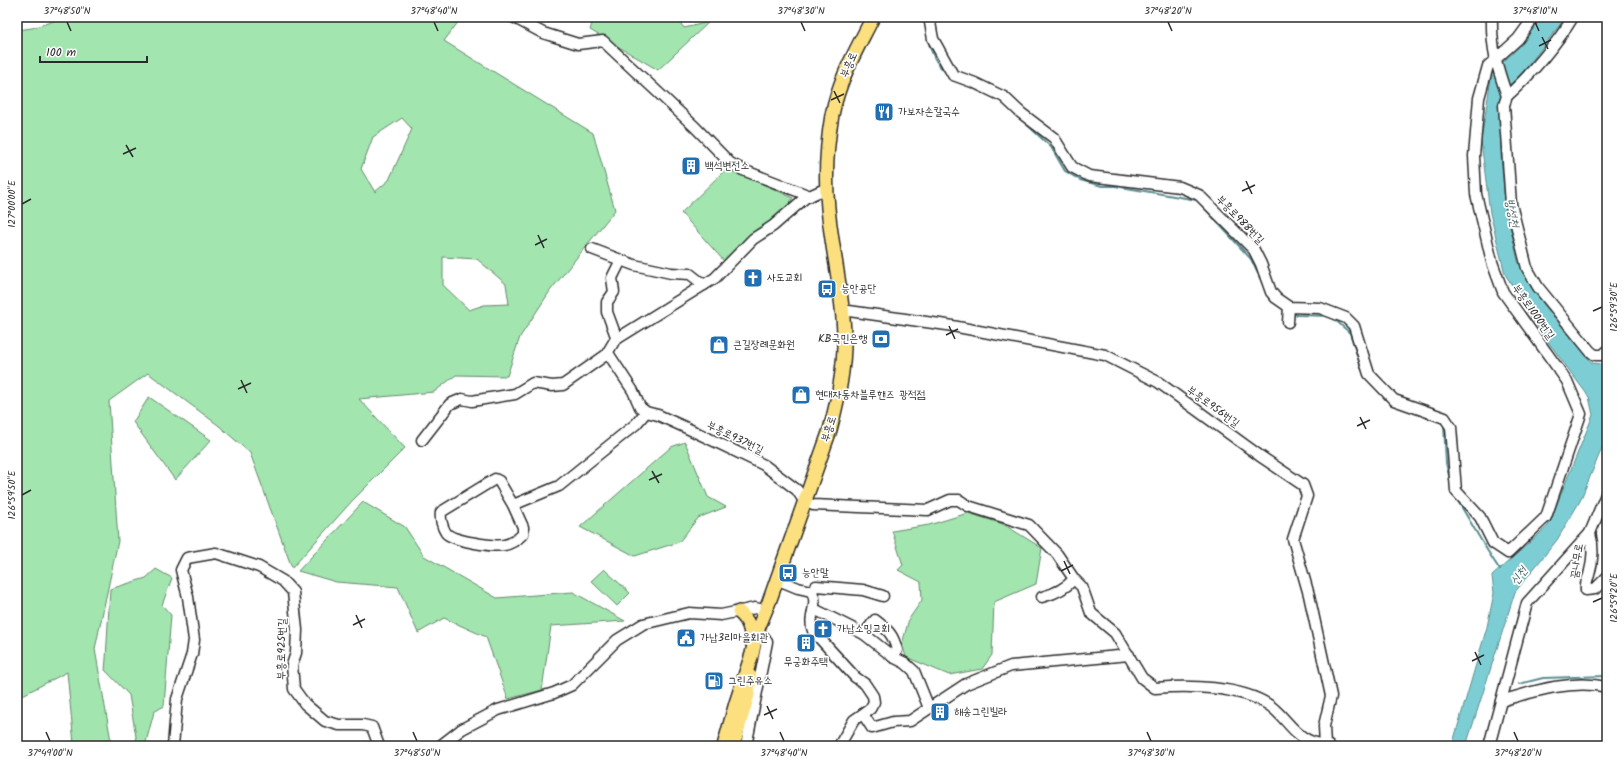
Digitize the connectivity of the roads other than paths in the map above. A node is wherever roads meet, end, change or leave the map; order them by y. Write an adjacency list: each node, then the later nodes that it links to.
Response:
1 (513, 17): 10 (street)
2 (873, 17): 9 (main road, 부흥로)
3 (929, 17): 14 (street, 부흥로988번길)
4 (1492, 17): 7 (street, 부흥로1000번길)
5 (1534, 17): 7 (street, 부흥로1000번길)
6 (1573, 17): 8 (street)
7 (1495, 60): 8 (street, 부흥로1000번길); 14 (street, 부흥로1000번길)
8 (1507, 96): 19 (street, 부흥로1000번길)
9 (826, 188): 10 (street); 15 (main road, 부흥로)
10 (810, 196): 13 (street)
11 (592, 249): 12 (street)
12 (621, 260): 13 (street); 17 (street)
13 (704, 285): 17 (street)
14 (1290, 307): 16 (street)
15 (842, 310): 23 (main road, 부흥로); 44 (street, 부흥로956번길)
16 (1288, 322)
17 (617, 339): 18 (street)
18 (608, 353): 20 (street); 21 (street)
19 (1605, 353)
20 (646, 412): 23 (street, 부흥로937번길); 24 (street)
21 (422, 440)
22 (1607, 492): 25 (street)
23 (804, 501): 27 (street, 부흥로956번길); 28 (main road, 부흥로)
24 (513, 505): 24 (street)
25 (1590, 533): 26 (street, 꿈나무로); 41 (street)
26 (1607, 577)
27 (1074, 578): 31 (street); 38 (street, 부흥로956번길)
28 (776, 579): 29 (street); 33 (main road, 부흥로)
29 (811, 591): 30 (street); 32 (street)
30 (883, 596)
31 (1042, 597)
32 (814, 609): 36 (street); 43 (street)
33 (764, 610): 34 (street); 35 (main road, 부흥로)
34 (739, 612): 37 (main road); 47 (street)
35 (757, 631): 37 (main road, 부흥로); 50 (street)
36 (864, 634): 39 (street); 39 (street)
37 (752, 650): 48 (main road, 부흥로); 49 (main road)
38 (1129, 655): 42 (street); 44 (street, 부흥로956번길)
39 (893, 657): 42 (street)
40 (1607, 687): 41 (street)
41 (1501, 701): 52 (street)
42 (929, 708): 43 (street)
43 (863, 714): 51 (street)
44 (1326, 745)
45 (173, 746): 46 (street, 부흥로925번길)
46 (379, 746)
47 (440, 746)
48 (724, 746)
49 (733, 746)
50 (746, 746)
51 (839, 746)
52 (1489, 746)

